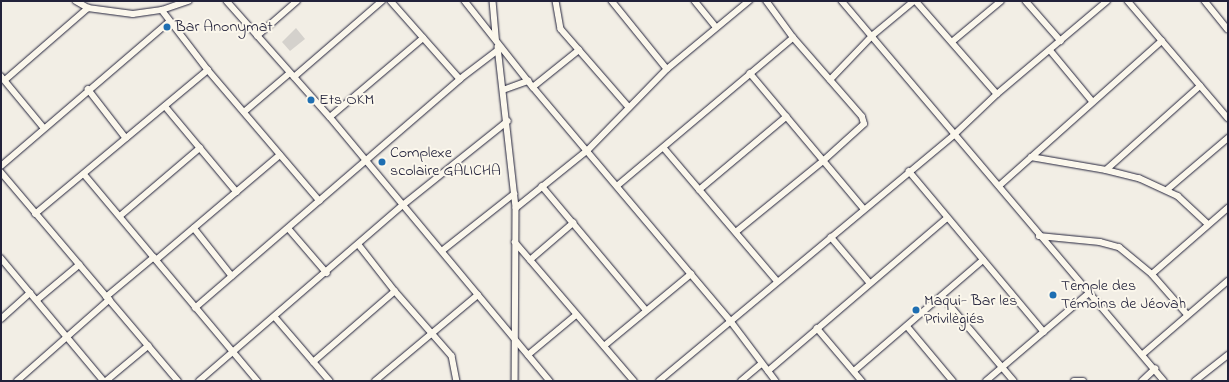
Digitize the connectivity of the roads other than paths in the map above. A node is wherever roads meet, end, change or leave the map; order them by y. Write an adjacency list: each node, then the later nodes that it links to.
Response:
1 (76, 1): 21 (street)
2 (188, 1): 22 (street)
3 (227, 1): 27 (street)
4 (298, 1): 27 (street)
5 (382, 1): 40 (street)
6 (391, 1): 28 (street)
7 (465, 1): 30 (street)
8 (493, 1): 30 (street)
9 (556, 1): 35 (street)
10 (612, 1): 37 (street)
11 (695, 1): 24 (street)
12 (749, 1): 24 (street)
13 (766, 1): 29 (street)
14 (842, 1): 26 (street)
15 (915, 1): 26 (street); 31 (street)
16 (1001, 1): 31 (street)
17 (1026, 1): 32 (street)
18 (1107, 1): 32 (street)
19 (1128, 1): 33 (street)
20 (1205, 1): 25 (street)
21 (88, 8): 22 (street); 41 (street)
22 (162, 10): 23 (street)
23 (170, 22): 38 (street); 47 (street)
24 (716, 27): 37 (street)
25 (1228, 29)
26 (873, 35): 43 (street); 59 (street)
27 (257, 36): 40 (street)
28 (422, 38): 42 (street); 54 (street)
29 (793, 38): 39 (street); 43 (street)
30 (496, 39): 34 (street); 44 (street)
31 (953, 41): 49 (street)
32 (1061, 41): 36 (street)
33 (1162, 41): 45 (street); 50 (street)
34 (498, 50): 42 (street); 48 (street)
35 (579, 50): 46 (street); 52 (street)
36 (1050, 50): 49 (street); 50 (street)
37 (667, 69): 52 (street)
38 (208, 70): 51 (street); 53 (street)
39 (750, 73): 55 (street); 63 (street)
40 (292, 75): 53 (street); 54 (street)
41 (3, 78): 58 (street)
42 (460, 79): 67 (street)
43 (830, 80): 68 (street)
44 (528, 81): 46 (street); 48 (street)
45 (1200, 86): 56 (street); 70 (street)
46 (533, 87): 64 (street)
47 (88, 89): 58 (street); 60 (street)
48 (503, 90): 57 (street)
49 (997, 94): 59 (street)
50 (1093, 102): 66 (street)
51 (165, 106): 60 (street); 62 (street)
52 (628, 106): 64 (street)
53 (244, 112): 65 (street)
54 (330, 117): 67 (street)
55 (786, 117): 68 (street); 78 (street)
56 (1228, 118)
57 (508, 121): 80 (street); 82 (street)
58 (44, 128): 69 (street)
59 (954, 135): 71 (street); 76 (street)
60 (126, 138): 73 (street)
61 (1228, 138): 77 (street)
62 (200, 148): 79 (street); 87 (street)
63 (664, 148): 75 (street); 78 (street)
64 (588, 150): 74 (street); 75 (street)
65 (280, 155): 79 (street); 81 (street)
66 (1031, 157): 70 (street); 76 (street)
67 (367, 161): 81 (street); 82 (street)
68 (823, 161): 85 (street); 93 (street)
69 (1, 166)
70 (1106, 170): 77 (street)
71 (909, 171): 85 (street); 88 (street)
72 (1, 172): 86 (street)
73 (84, 174): 86 (street); 87 (street)
74 (542, 186): 83 (street); 89 (street)
75 (617, 186): 105 (street)
76 (999, 186): 94 (street)
77 (1168, 189): 90 (street)
78 (699, 190): 93 (street)
79 (237, 192): 91 (street)
80 (514, 194): 83 (street); 98 (street)
81 (320, 201): 92 (street)
82 (403, 206): 97 (street); 98 (street)
83 (516, 208): 96 (street)
84 (1228, 208): 90 (street)
85 (864, 209): 95 (street)
86 (35, 214): 103 (street)
87 (120, 216): 100 (street)
88 (947, 218): 102 (street); 110 (street)
89 (573, 223): 101 (street); 119 (street)
90 (1208, 224): 106 (street)
91 (194, 228): 100 (street); 107 (street)
92 (289, 229): 104 (street); 107 (street)
93 (736, 232): 108 (street)
94 (1039, 236): 106 (street); 113 (street)
95 (831, 237): 108 (street); 110 (street)
96 (515, 242): 101 (street); 130 (street)
97 (359, 245): 104 (street); 111 (street)
98 (442, 251): 114 (street)
99 (1, 258): 112 (street)
100 (155, 259): 116 (street); 118 (street)
101 (530, 260): 121 (street)
102 (984, 260): 115 (street); 127 (street)
103 (79, 265): 116 (street); 117 (street)
104 (326, 273): 122 (street)
105 (691, 274): 119 (street); 124 (street)
106 (1152, 274): 120 (street)
107 (232, 276): 118 (street)
108 (777, 281): 124 (street)
109 (1228, 281): 120 (street)
110 (870, 284): 126 (street)
111 (395, 291): 128 (street); 137 (street)
112 (30, 293): 117 (street); 123 (street)
113 (1089, 293): 127 (street); 135 (street)
114 (478, 295): 128 (street); 130 (street)
115 (942, 296): 125 (street); 140 (street)
116 (108, 298): 129 (street); 131 (street)
117 (37, 300): 129 (street)
118 (195, 308): 133 (street)
119 (646, 310): 132 (street)
120 (1187, 314): 135 (street)
121 (576, 315): 132 (street); 134 (street)
122 (275, 317): 133 (street); 137 (street)
123 (1, 319)
124 (730, 320): 138 (street); 155 (street)
125 (907, 326): 143 (street); 159 (street)
126 (817, 328): 142 (street); 143 (street)
127 (1044, 332): 140 (street)
128 (432, 333): 150 (street); 151 (street)
129 (68, 337): 144 (street); 145 (street)
130 (514, 340): 134 (street); 152 (street)
131 (148, 346): 145 (street); 146 (street)
132 (604, 346): 154 (street)
133 (233, 353): 147 (street); 148 (street)
134 (528, 354): 153 (street)
135 (1142, 354): 141 (street)
136 (1226, 357): 139 (street); 166 (street)
137 (313, 362): 149 (street)
138 (761, 364): 142 (street); 156 (street)
139 (1228, 365)
140 (1002, 367): 160 (street); 161 (street)
141 (1155, 369): 164 (street); 165 (street)
142 (768, 371): 157 (street)
143 (854, 371): 158 (street)
144 (17, 381)
145 (105, 381)
146 (178, 381)
147 (199, 381)
148 (258, 381)
149 (330, 381)
150 (375, 381)
151 (457, 381)
152 (515, 381)
153 (550, 381)
154 (634, 381)
155 (659, 381)
156 (741, 381)
157 (776, 381)
158 (862, 381)
159 (953, 381)
160 (986, 381)
161 (1014, 381)
162 (1074, 381): 163 (street)
163 (1083, 381)
164 (1142, 381)
165 (1164, 381)
166 (1195, 381)

